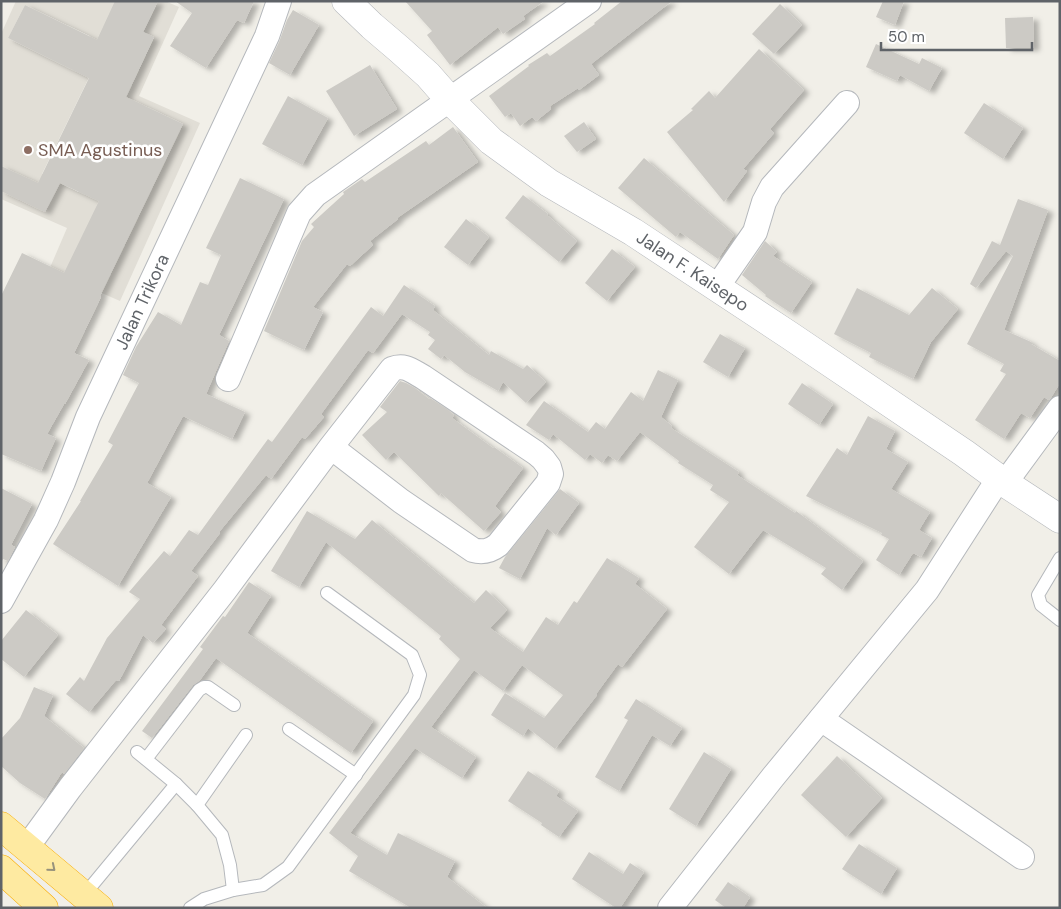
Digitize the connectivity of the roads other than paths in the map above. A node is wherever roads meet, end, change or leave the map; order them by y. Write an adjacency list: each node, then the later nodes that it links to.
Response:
1 (279, 1): 14 (street, Jalan Trikora)
2 (346, 1): 4 (street, Jalan F. Kaisepo)
3 (589, 1): 4 (street)
4 (449, 99): 6 (street, Jalan F. Kaisepo); 7 (street)
5 (847, 103): 6 (street)
6 (717, 287): 10 (street, Jalan F. Kaisepo)
7 (228, 379)
8 (1060, 408): 10 (street)
9 (331, 447): 9 (street); 24 (street)
10 (1002, 481): 11 (street, Jalan F. Kaisepo); 17 (street)
11 (1060, 519)
12 (1059, 561): 15 (lane)
13 (328, 593): 20 (lane)
14 (1, 601)
15 (1060, 620)
16 (234, 705): 21 (lane)
17 (821, 719): 25 (street); 31 (street)
18 (289, 729): 20 (lane)
19 (246, 735): 22 (lane)
20 (356, 775): 27 (lane)
21 (176, 784): 22 (lane); 28 (lane)
22 (197, 805): 27 (lane)
23 (1, 826): 24 (highway)
24 (27, 847): 28 (highway, one-way to 28)
25 (1022, 858)
26 (1, 869): 29 (highway)
27 (233, 890): 30 (lane)
28 (92, 902)
29 (44, 908)
30 (190, 908)
31 (670, 908)

